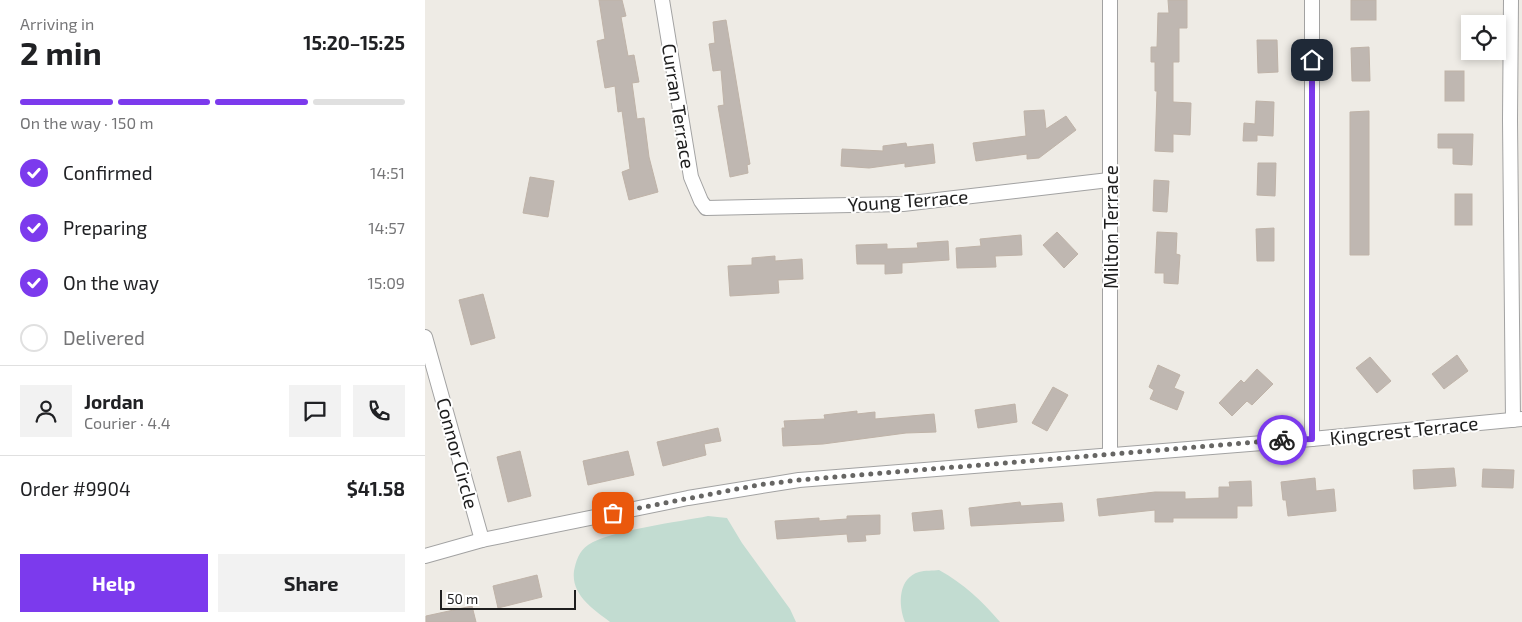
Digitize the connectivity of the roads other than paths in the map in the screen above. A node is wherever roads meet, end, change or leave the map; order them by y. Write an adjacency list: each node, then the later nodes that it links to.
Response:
1 (662, 0): 6 (street, Curran Terrace)
2 (1110, 0): 5 (street, Milton Terrace)
3 (1312, 0): 9 (street)
4 (1511, 0): 8 (street)
5 (1109, 180): 6 (street, Young Terrace); 10 (street, Milton Terrace)
6 (706, 208)
7 (425, 338): 11 (street, Connor Circle)
8 (1517, 419): 9 (street, Kingcrest Terrace)
9 (1312, 439): 10 (street, Kingcrest Terrace)
10 (1110, 455): 11 (street, Kingcrest Terrace)
11 (482, 540): 12 (street, Kingcrest Terrace)
12 (425, 556)

